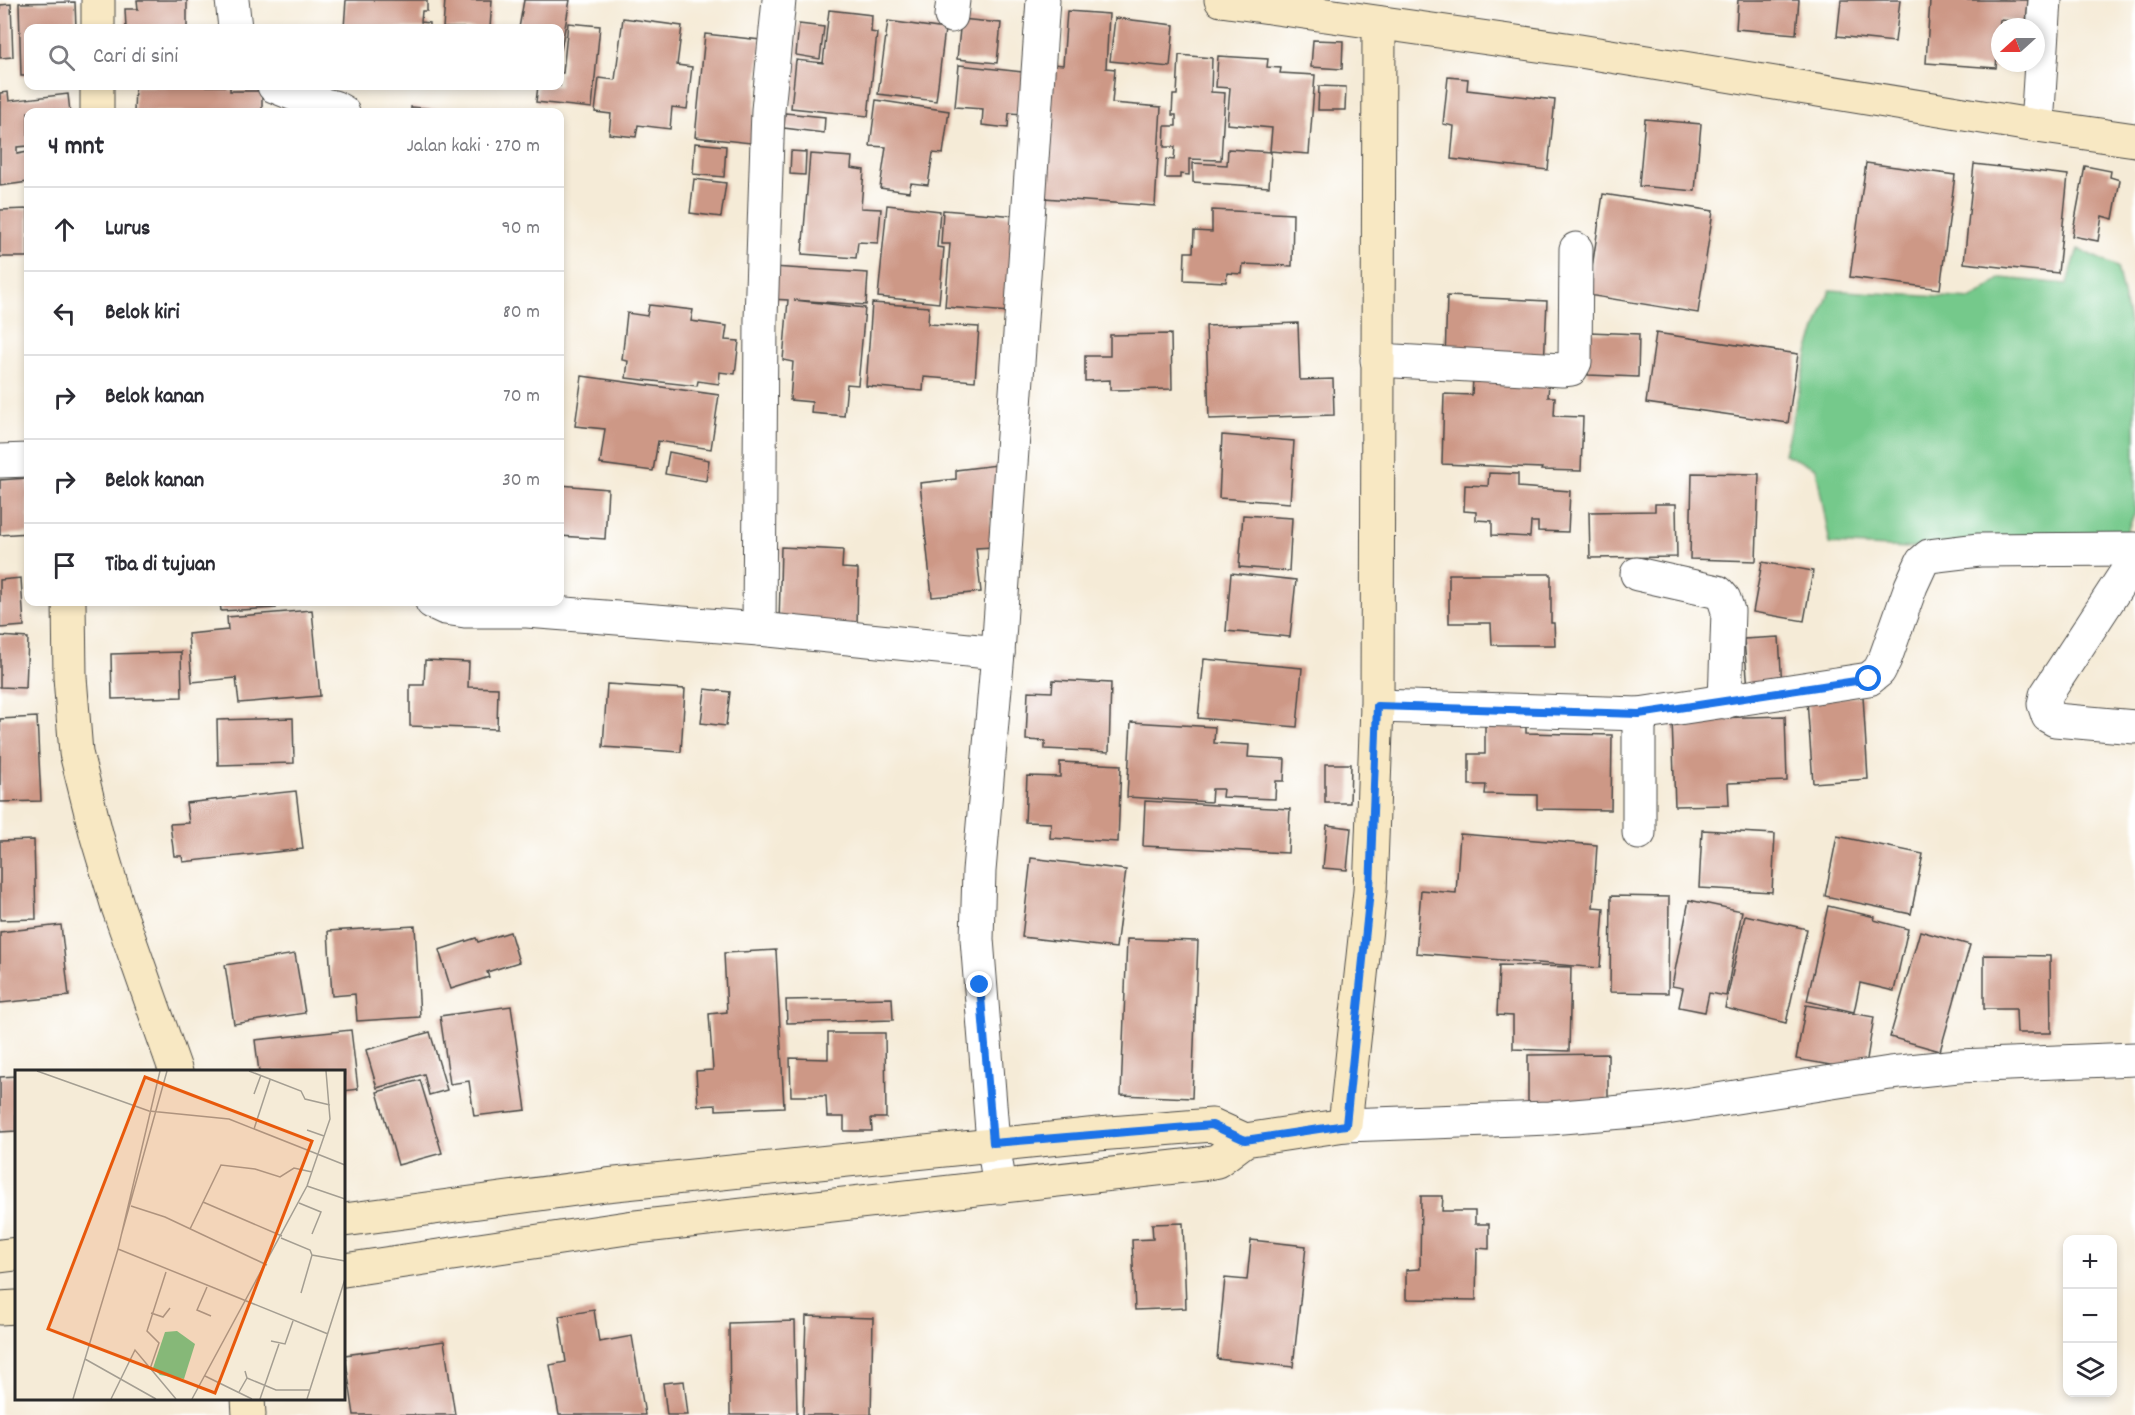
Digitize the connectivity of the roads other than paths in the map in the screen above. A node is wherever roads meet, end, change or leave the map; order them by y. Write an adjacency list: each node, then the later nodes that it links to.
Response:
1 (98, 0): 8 (street)
2 (232, 0): 9 (street)
3 (779, 0): 25 (street)
4 (1043, 0): 26 (street)
5 (1221, 0): 7 (street)
6 (2045, 0): 14 (street)
7 (1379, 12): 14 (street); 17 (street)
8 (98, 24)
9 (235, 24)
10 (97, 90): 12 (street)
11 (284, 90): 13 (street)
12 (97, 108)
13 (336, 108)
14 (2037, 126): 15 (street)
15 (2135, 140)
16 (1576, 249): 17 (street)
17 (1377, 360): 28 (street)
18 (0, 460): 19 (street)
19 (24, 460)
20 (2135, 549): 27 (street)
21 (2135, 559): 30 (street)
22 (1637, 574): 27 (street)
23 (69, 606): 33 (street)
24 (441, 606): 25 (street)
25 (759, 629): 26 (street)
26 (998, 653): 36 (street)
27 (1725, 702): 29 (street)
28 (1377, 706): 29 (street); 34 (street)
29 (1639, 714): 31 (street)
30 (2135, 728)
31 (1639, 833)
32 (2135, 1059): 34 (street)
33 (176, 1070)
34 (1346, 1125): 35 (street)
35 (1245, 1140): 36 (street); 37 (street)
36 (993, 1143): 37 (street); 38 (street)
37 (1000, 1187): 41 (street)
38 (345, 1220)
39 (15, 1254): 40 (street)
40 (0, 1256)
41 (345, 1270)
42 (15, 1307): 43 (street)
43 (0, 1308)
44 (248, 1400): 45 (street)
45 (249, 1415)

